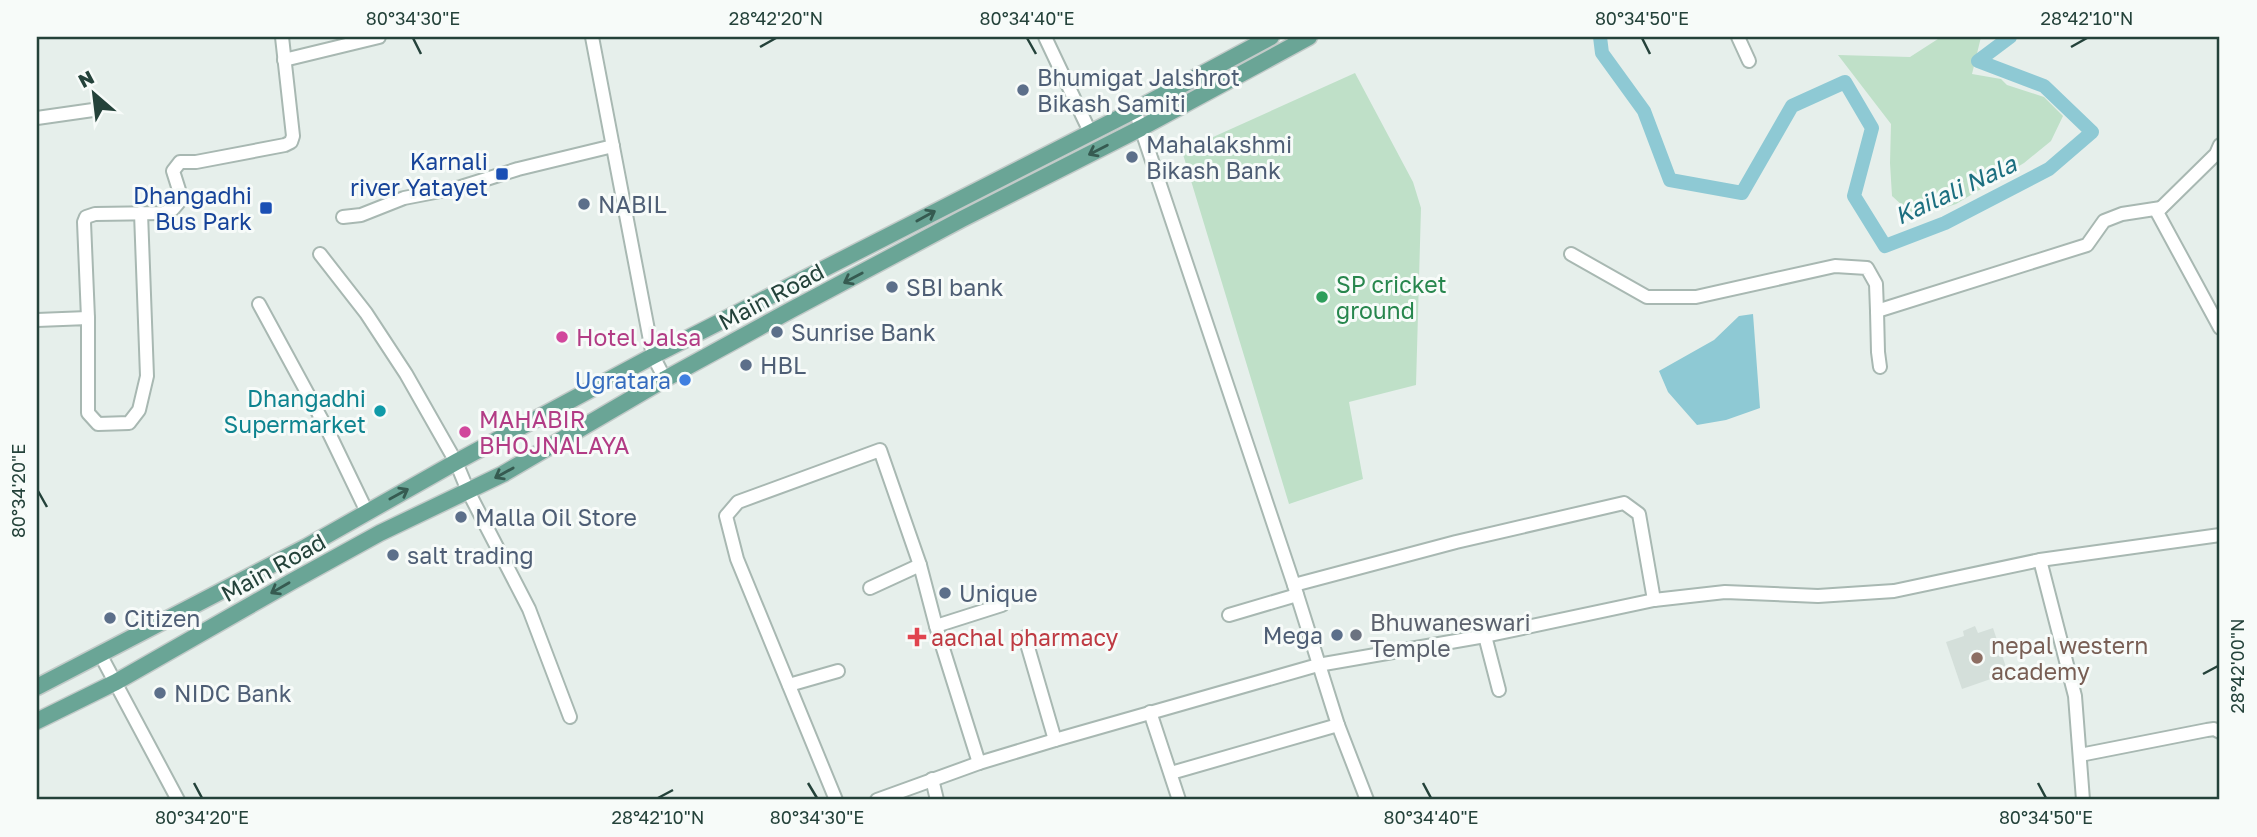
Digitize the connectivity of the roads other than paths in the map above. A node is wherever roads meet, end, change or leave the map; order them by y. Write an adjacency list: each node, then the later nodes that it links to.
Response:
1 (282, 37): 8 (street)
2 (379, 37): 8 (street)
3 (592, 37): 16 (street)
4 (1045, 37): 14 (street)
5 (1271, 37): 11 (main road, Main Road)
6 (1309, 37): 13 (main road, Main Road)
7 (1738, 37): 9 (street)
8 (284, 60): 18 (street)
9 (1749, 61)
10 (93, 110): 12 (street)
11 (1135, 110): 13 (street); 14 (main road, Main Road)
12 (37, 118)
13 (1141, 128): 23 (main road, Main Road, one-way to 23); 41 (street)
14 (1090, 132): 20 (main road, Main Road, one-way to 14)
15 (2220, 145): 17 (street)
16 (613, 146): 19 (street); 29 (street)
17 (2161, 208): 25 (street); 28 (street)
18 (141, 213): 26 (street); 26 (street)
19 (343, 217)
20 (868, 247): 23 (main road); 29 (main road, Main Road)
21 (320, 254): 32 (street)
22 (1571, 254): 25 (street)
23 (876, 265): 31 (main road, Main Road, one-way to 31)
24 (259, 304): 34 (street)
25 (1877, 311): 30 (street)
26 (88, 318): 27 (street)
27 (37, 320)
28 (2220, 328)
29 (653, 356): 31 (street); 32 (main road, Main Road)
30 (1880, 367)
31 (665, 379): 33 (main road, Main Road, one-way to 33)
32 (456, 462): 33 (street); 34 (main road, Main Road, one-way to 32)
33 (468, 491): 39 (main road, Main Road); 56 (street)
34 (366, 512): 36 (main road, Main Road)
35 (2220, 535): 37 (street)
36 (306, 547): 39 (main road); 48 (main road, Main Road)
37 (2040, 560): 42 (street); 61 (street)
38 (920, 565): 40 (street); 45 (street); 52 (street)
39 (316, 568): 51 (main road, Main Road, one-way to 51)
40 (870, 588)
41 (1295, 590): 42 (street); 44 (street); 49 (street)
42 (1654, 600): 46 (street)
43 (1002, 606): 45 (street)
44 (1229, 615)
45 (936, 626): 62 (street)
46 (1485, 636): 49 (street); 54 (street)
47 (1026, 637): 60 (street)
48 (100, 654): 51 (street); 53 (main road, Main Road)
49 (1318, 665): 55 (street); 58 (street)
50 (838, 671): 52 (street)
51 (116, 682): 57 (main road, Main Road); 65 (street)
52 (789, 685): 66 (street)
53 (37, 687)
54 (1499, 691)
55 (1150, 712): 60 (street); 63 (street)
56 (570, 718)
57 (37, 721)
58 (1338, 725): 63 (street); 70 (street)
59 (2220, 732): 61 (street)
60 (1055, 740): 62 (street)
61 (2080, 755): 71 (street)
62 (979, 763): 64 (street)
63 (1171, 773): 69 (street)
64 (932, 779): 67 (street); 68 (street)
65 (178, 800)
66 (836, 800)
67 (877, 800)
68 (937, 800)
69 (1179, 800)
70 (1367, 800)
71 (2082, 800)

